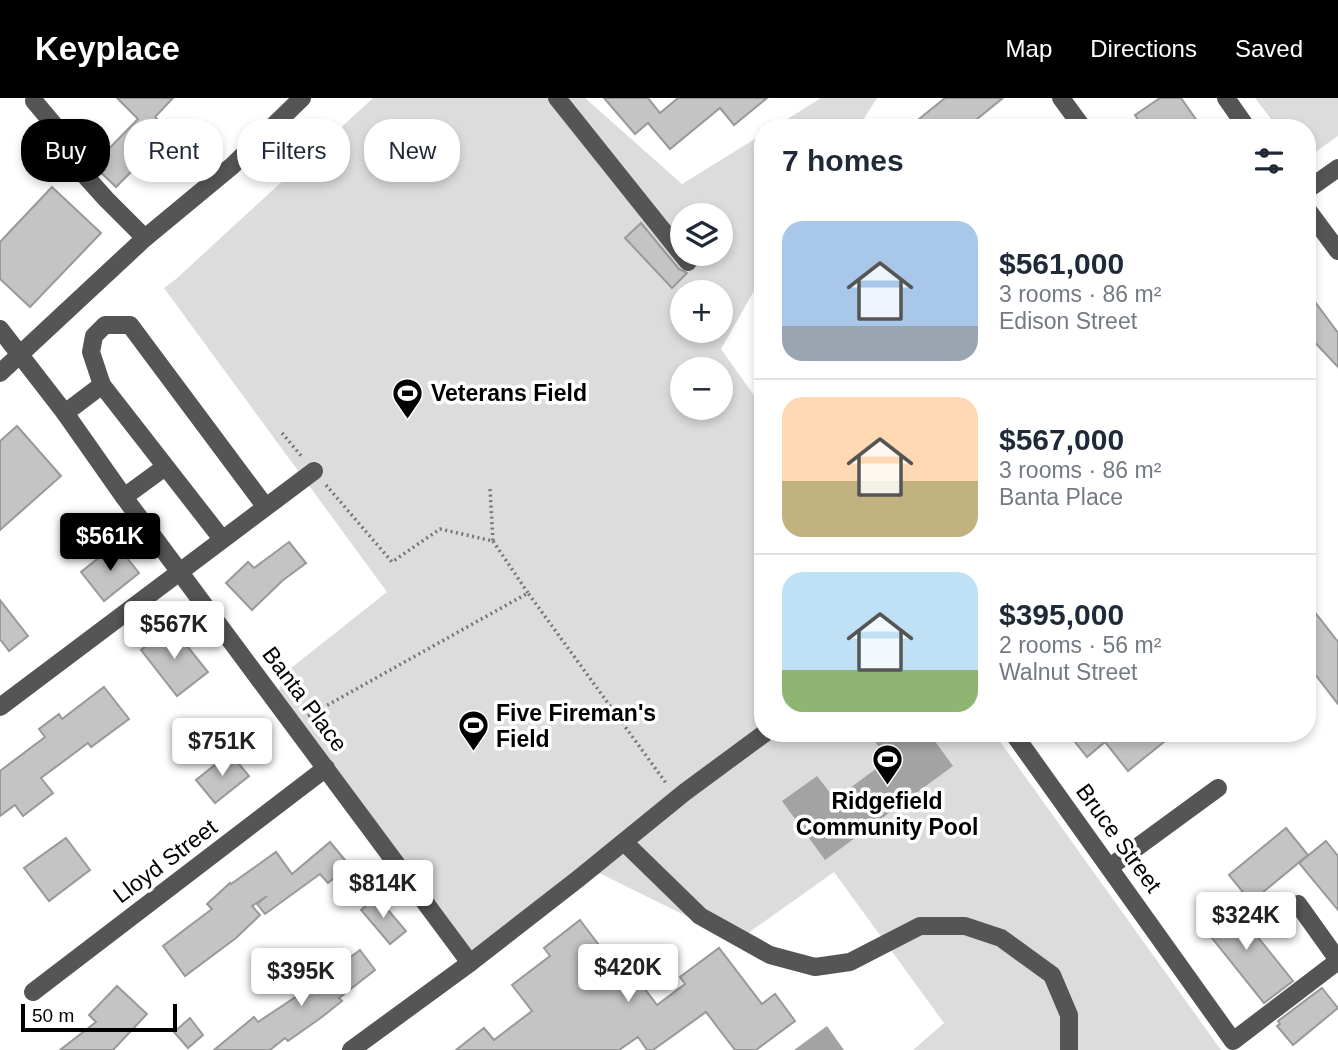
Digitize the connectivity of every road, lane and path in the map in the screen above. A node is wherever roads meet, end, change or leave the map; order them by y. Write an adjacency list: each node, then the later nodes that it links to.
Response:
1 (302, 98): 11 (street)
2 (557, 98): 12 (street)
3 (1060, 98): 6 (street)
4 (1226, 98): 7 (street)
5 (34, 101): 11 (street)
6 (1076, 119)
7 (1241, 119)
8 (1338, 168): 9 (street)
9 (1316, 184)
10 (1316, 221): 13 (street)
11 (145, 238): 15 (street)
12 (670, 239)
13 (1338, 251)
14 (0, 329): 15 (street, Banta Place)
15 (19, 355): 16 (street); 18 (street, Banta Place)
16 (0, 373)
17 (102, 386): 18 (street); 20 (street); 24 (street)
18 (65, 413): 23 (street, Banta Place)
19 (282, 433): 21 (path)
20 (164, 467): 23 (street); 25 (street)
21 (314, 471): 24 (street); 26 (path)
22 (490, 489): 26 (path)
23 (124, 497): 27 (street, Banta Place)
24 (265, 506): 25 (street)
25 (222, 539): 27 (street)
26 (493, 541): 28 (path)
27 (180, 570): 29 (street); 30 (street, Banta Place)
28 (528, 593): 30 (path); 35 (path)
29 (0, 707)
30 (293, 724): 33 (street, Banta Place)
31 (754, 741): 35 (street)
32 (1020, 742): 37 (street, Bruce Street)
33 (326, 768): 40 (street, Banta Place); 41 (street, Lloyd Street)
34 (1218, 788): 37 (street)
35 (677, 799): 36 (street)
36 (624, 842): 40 (street); 43 (street)
37 (1110, 867): 39 (street, Bruce Street)
38 (1298, 904): 39 (street)
39 (1338, 960)
40 (470, 963): 42 (street)
41 (33, 992)
42 (351, 1050)
43 (1069, 1050)

